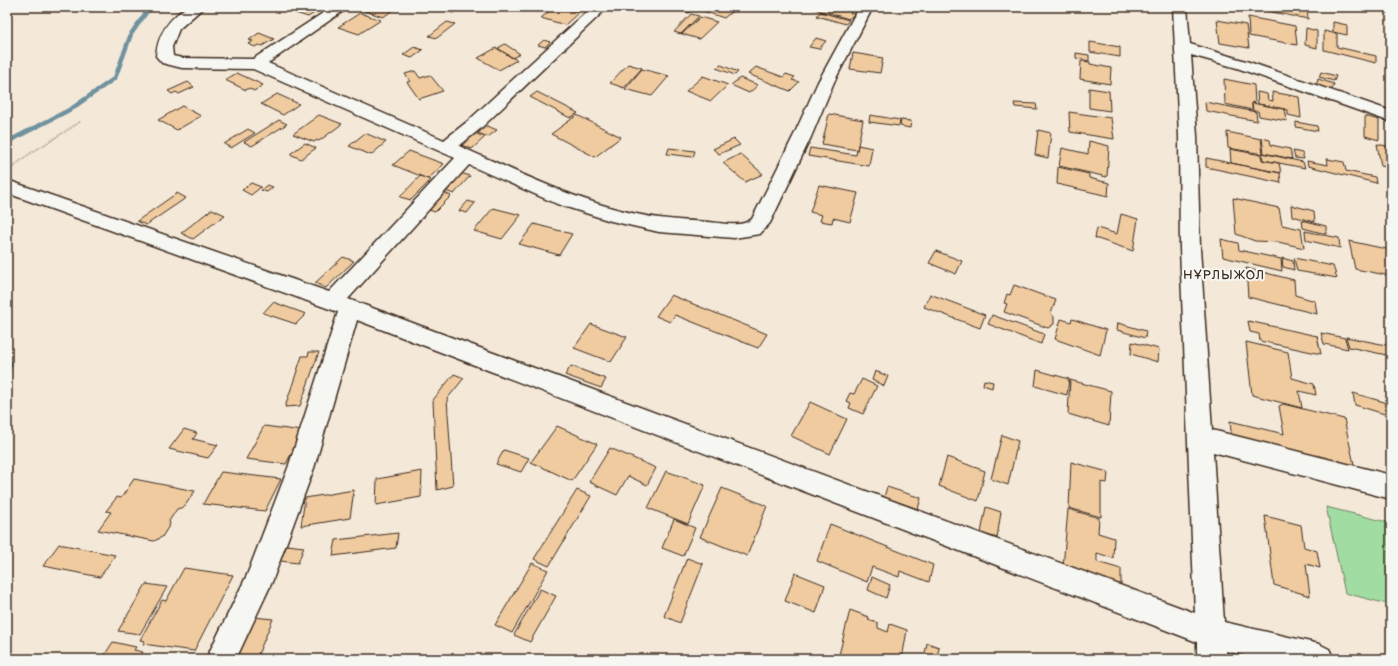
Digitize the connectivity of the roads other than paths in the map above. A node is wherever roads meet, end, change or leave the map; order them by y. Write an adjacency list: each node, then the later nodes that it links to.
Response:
1 (197, 7): 7 (street)
2 (342, 7): 7 (street)
3 (601, 7): 9 (street)
4 (866, 7): 10 (street)
5 (1180, 7): 6 (street)
6 (1182, 47): 8 (street); 13 (street)
7 (256, 64): 9 (street)
8 (1391, 118)
9 (445, 148): 10 (street)
10 (466, 157): 12 (street)
11 (7, 186): 12 (street)
12 (342, 305): 15 (street); 16 (street)
13 (1201, 438): 14 (street); 15 (street)
14 (1391, 487)
15 (1212, 646): 17 (street)
16 (222, 659)
17 (1319, 659)

